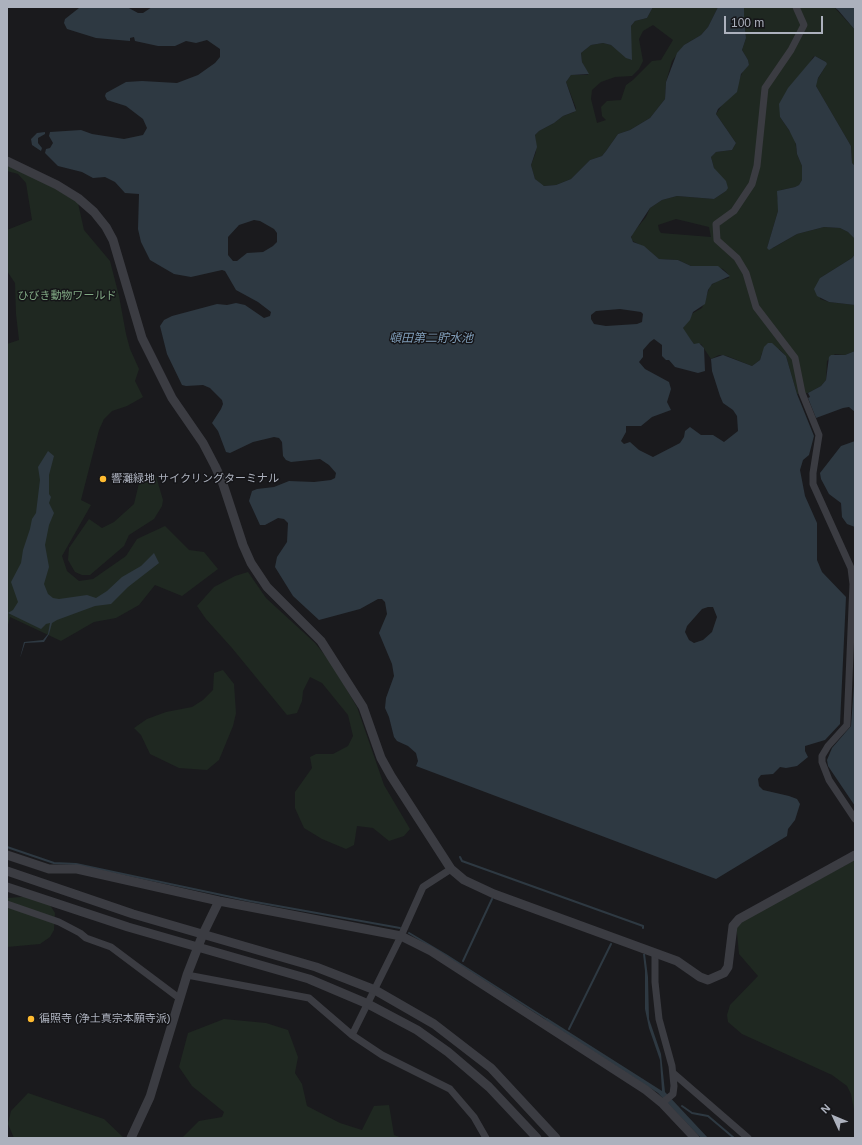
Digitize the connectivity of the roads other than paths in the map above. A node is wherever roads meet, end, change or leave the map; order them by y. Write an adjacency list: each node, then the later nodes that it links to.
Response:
1 (796, 7): 3 (street)
2 (7, 160): 6 (street)
3 (855, 819)
4 (7, 854): 9 (street)
5 (855, 855): 14 (street)
6 (451, 869): 12 (street); 14 (street)
7 (7, 871): 11 (street)
8 (7, 887): 13 (street)
9 (219, 900): 11 (street); 12 (street)
10 (7, 904): 17 (street)
11 (203, 934): 13 (street); 16 (street)
12 (401, 936): 16 (street); 21 (street)
13 (198, 948): 15 (street); 18 (street)
14 (647, 950): 20 (street)
15 (187, 975): 17 (street); 19 (street)
16 (375, 990): 18 (street); 25 (street)
17 (179, 998): 22 (street)
18 (368, 1004): 19 (street); 24 (street)
19 (352, 1035): 23 (street)
20 (673, 1073): 21 (street); 27 (street)
21 (662, 1103): 26 (street)
22 (131, 1138)
23 (486, 1138)
24 (537, 1138)
25 (556, 1138)
26 (695, 1138)
27 (748, 1138)

